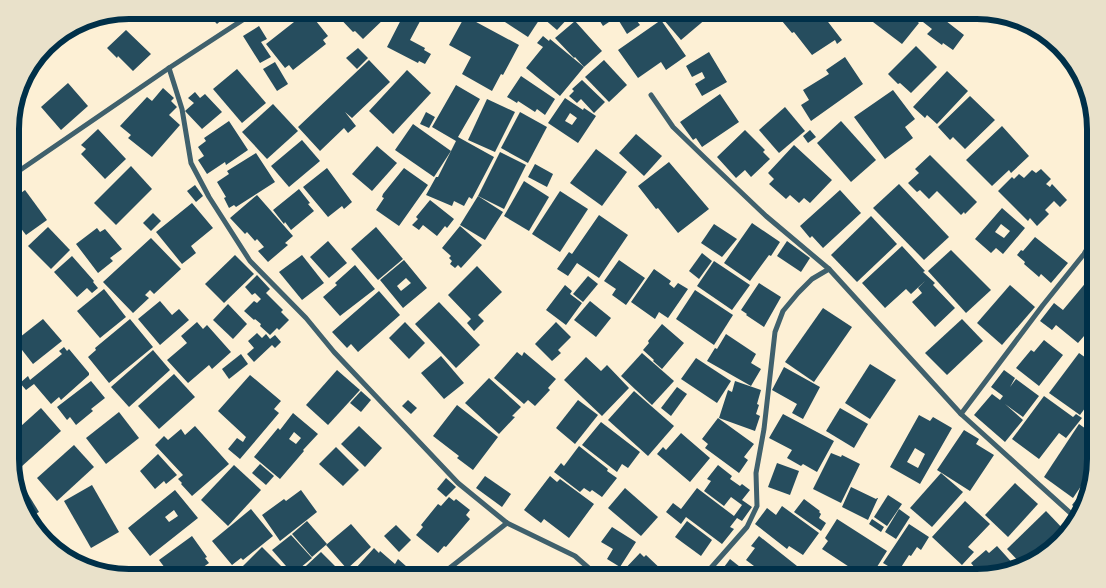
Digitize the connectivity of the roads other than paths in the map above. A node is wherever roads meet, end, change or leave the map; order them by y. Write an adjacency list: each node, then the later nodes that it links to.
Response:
1 (244, 19): 2 (street)
2 (169, 68): 4 (street); 9 (street)
3 (651, 95): 6 (street)
4 (19, 171)
5 (1087, 249): 7 (street)
6 (829, 269): 7 (street); 12 (street)
7 (961, 414): 8 (street)
8 (1072, 514)
9 (507, 523): 10 (street); 11 (street)
10 (448, 569)
11 (590, 569)
12 (710, 569)

